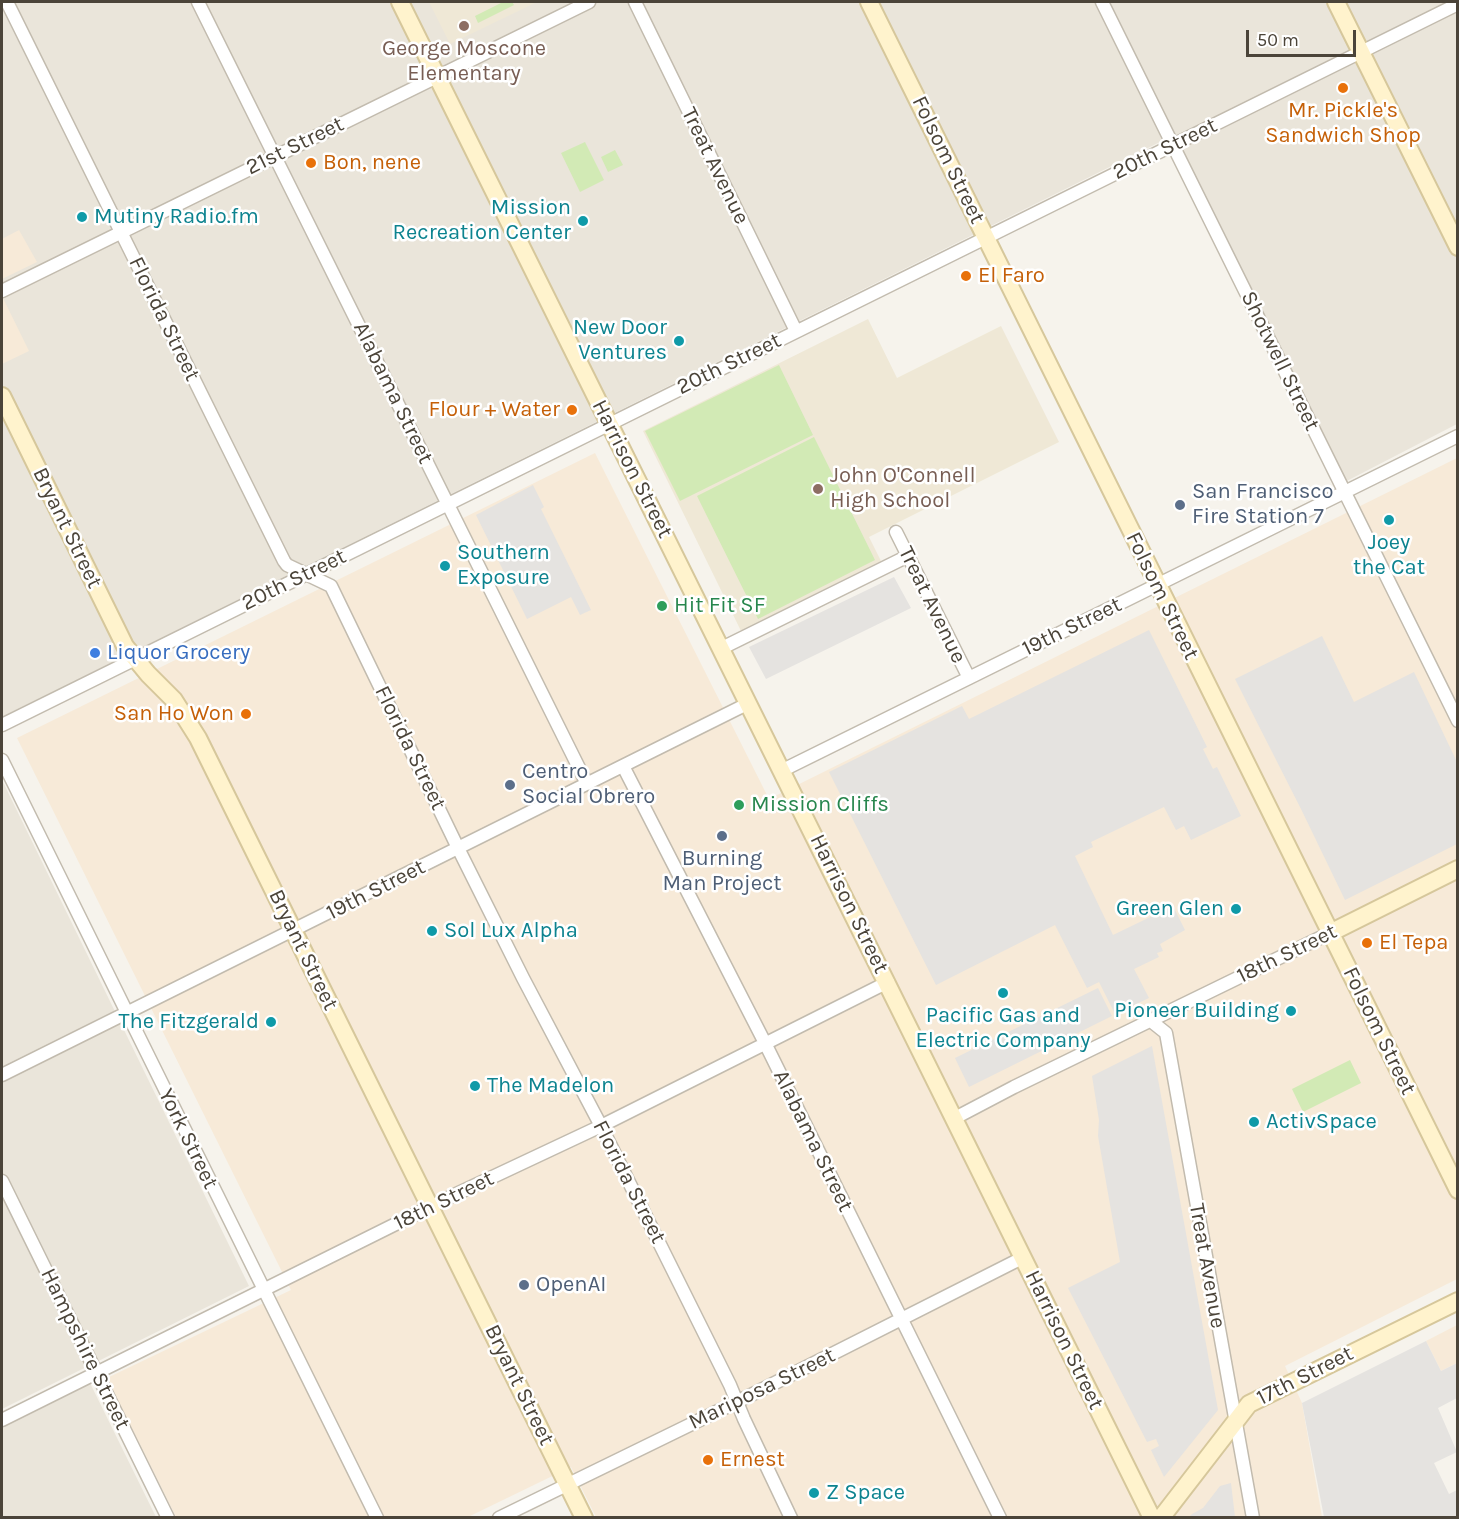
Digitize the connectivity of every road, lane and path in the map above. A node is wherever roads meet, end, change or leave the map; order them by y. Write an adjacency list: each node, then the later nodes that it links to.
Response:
1 (7, 2): 14 (street, Florida Street)
2 (198, 2): 13 (street, Alabama Street)
3 (400, 2): 11 (street, Harrison Street)
4 (589, 2): 11 (street, 21st Street)
5 (635, 2): 18 (street, Treat Avenue)
6 (869, 2): 15 (street, Folsom Street)
7 (1102, 2): 12 (street, Shotwell Street)
8 (1336, 2): 10 (street)
9 (1458, 4): 10 (street, 20th Street)
10 (1361, 52): 12 (street, 20th Street); 16 (street)
11 (437, 76): 13 (street, 21st Street); 20 (street, Harrison Street)
12 (1173, 144): 15 (street, 20th Street); 22 (street, Shotwell Street)
13 (275, 156): 14 (street, 21st Street); 23 (street, Alabama Street)
14 (121, 232): 17 (street, 21st Street); 26 (street, Florida Street)
15 (986, 237): 18 (street, 20th Street); 27 (street, Folsom Street)
16 (1458, 247)
17 (2, 291)
18 (796, 331): 20 (street, 20th Street)
19 (2, 396): 29 (street, Bryant Street)
20 (609, 423): 23 (street, 20th Street); 28 (street, Harrison Street)
21 (1458, 436): 22 (street, 19th Street)
22 (1345, 492): 27 (street, 19th Street); 32 (street, Shotwell Street)
23 (448, 503): 26 (street, 20th Street); 37 (street, Alabama Street)
24 (896, 532): 25 (street, Treat Avenue)
25 (908, 556): 28 (street); 30 (street, Treat Avenue)
26 (307, 574): 29 (street, 20th Street); 38 (street, Florida Street)
27 (1157, 585): 30 (street, 19th Street); 41 (street, Folsom Street)
28 (722, 648): 31 (street, Harrison Street)
29 (135, 658): 33 (street, 20th Street); 40 (street, Bryant Street)
30 (969, 678): 36 (street, 19th Street)
31 (749, 703): 35 (street, 19th Street); 36 (street, Harrison Street)
32 (1458, 721)
33 (2, 725)
34 (2, 760): 43 (street, York Street)
35 (623, 766): 37 (street, 19th Street); 45 (street, Alabama Street)
36 (783, 770): 42 (street, Harrison Street)
37 (587, 784): 38 (street, 19th Street)
38 (458, 848): 40 (street, 19th Street); 48 (street, Florida Street)
39 (1458, 869): 41 (street, 18th Street)
40 (293, 931): 43 (street, 19th Street); 51 (street, Bryant Street)
41 (1330, 933): 44 (street, 18th Street); 50 (street, Folsom Street)
42 (888, 982): 45 (street, 18th Street); 47 (street, Harrison Street)
43 (126, 1013): 46 (street, 19th Street); 53 (street, York Street)
44 (1151, 1021): 47 (street, 18th Street); 59 (street, Treat Avenue)
45 (765, 1043): 48 (street, 18th Street); 55 (street, Alabama Street)
46 (2, 1075)
47 (955, 1118): 52 (street, Harrison Street)
48 (601, 1126): 51 (street, 18th Street); 57 (street, Florida Street)
49 (2, 1181): 56 (street, Hampshire Street)
50 (1458, 1190)
51 (431, 1207): 53 (street, 18th Street); 60 (street, Bryant Street)
52 (1024, 1257): 55 (street, Mariposa Street); 67 (street, Harrison Street)
53 (263, 1290): 56 (street, 18th Street); 62 (street, York Street)
54 (1458, 1301): 59 (street, 17th Street)
55 (901, 1320): 57 (street, Mariposa Street); 66 (street, Alabama Street)
56 (96, 1373): 58 (street, 18th Street); 61 (street, Hampshire Street)
57 (737, 1402): 60 (street, Mariposa Street); 65 (street, Florida Street)
58 (2, 1419)
59 (1236, 1422): 68 (street, 17th Street); 69 (street, Treat Avenue)
60 (567, 1484): 63 (street, Mariposa Street); 64 (street, Bryant Street)
61 (168, 1518)
62 (377, 1518)
63 (499, 1518)
64 (584, 1518)
65 (791, 1518)
66 (1000, 1518)
67 (1152, 1518)
68 (1161, 1518)
69 (1253, 1518)

